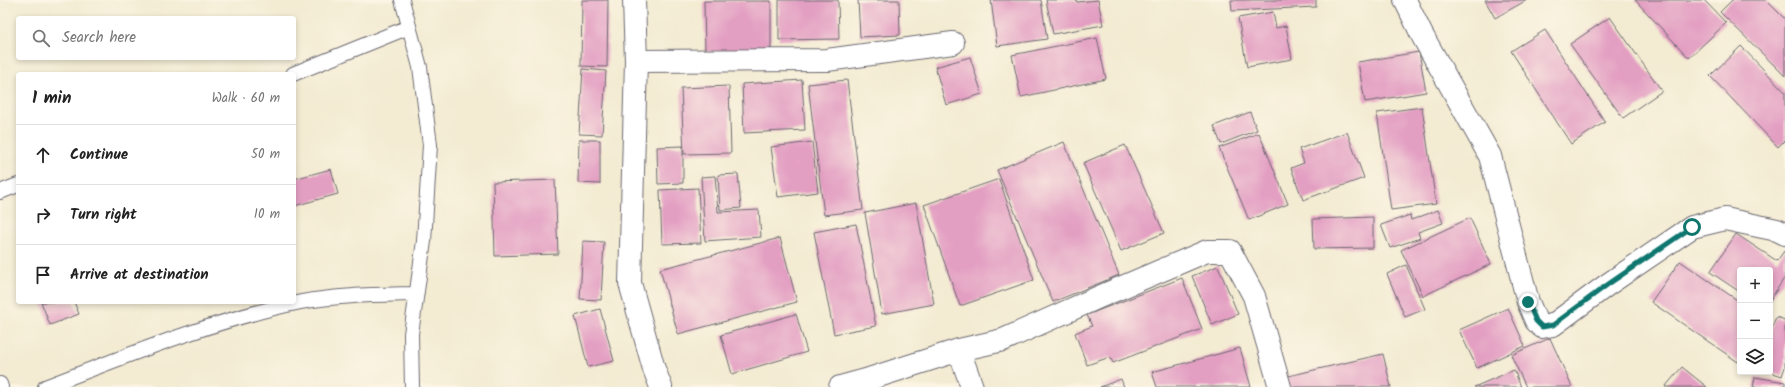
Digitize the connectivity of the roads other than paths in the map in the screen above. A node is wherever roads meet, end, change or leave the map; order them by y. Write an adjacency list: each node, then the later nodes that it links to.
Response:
1 (402, 0): 4 (lane)
2 (634, 0): 6 (street)
3 (1405, 0): 10 (street)
4 (409, 27): 7 (lane); 11 (lane)
5 (953, 43): 6 (street)
6 (636, 61): 19 (street)
7 (296, 73)
8 (16, 185): 9 (lane)
9 (0, 192)
10 (1785, 234)
11 (416, 294): 13 (lane); 18 (lane)
12 (294, 304): 17 (lane)
13 (296, 304)
14 (959, 350): 20 (street); 21 (street); 22 (street)
15 (0, 384): 16 (lane)
16 (1, 387)
17 (45, 387)
18 (412, 387)
19 (661, 387)
20 (840, 387)
21 (972, 387)
22 (1280, 387)

